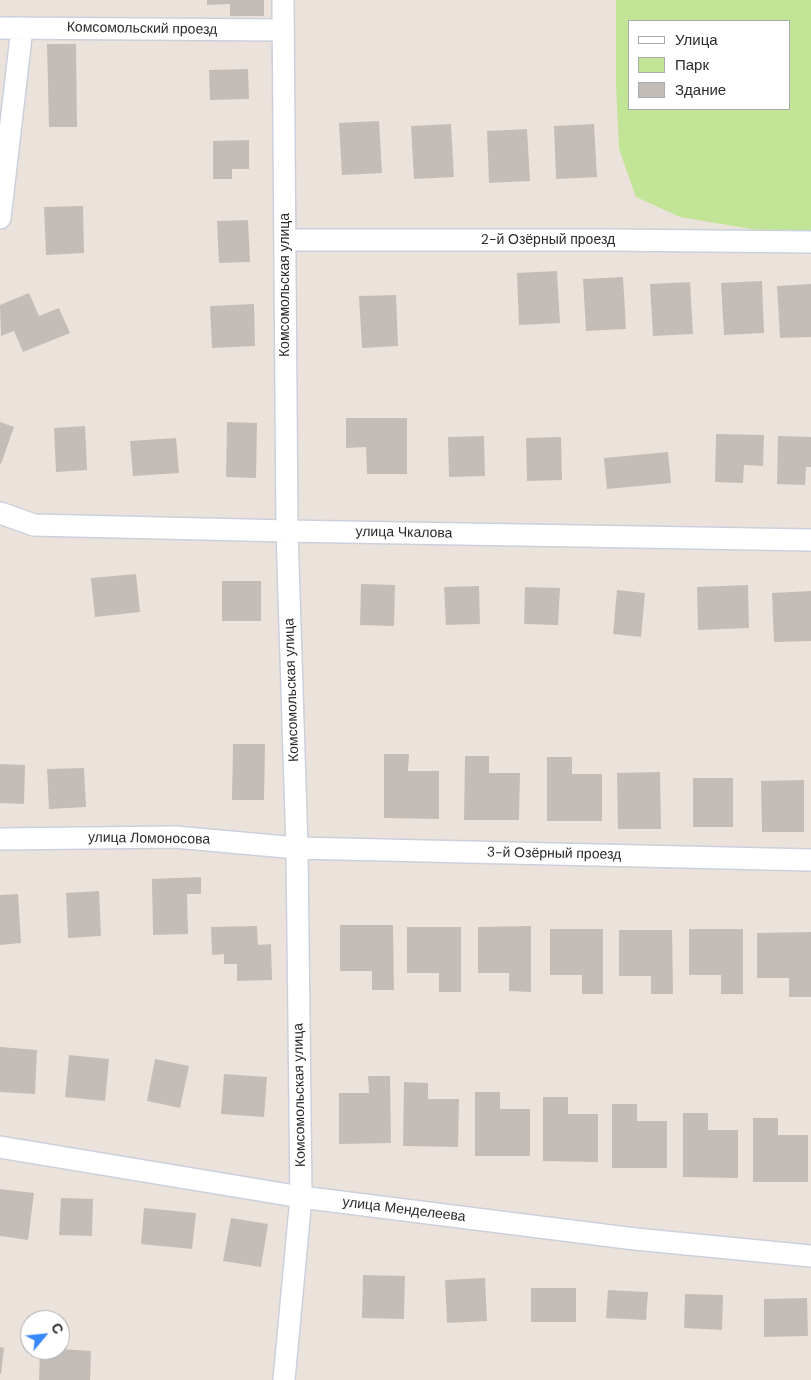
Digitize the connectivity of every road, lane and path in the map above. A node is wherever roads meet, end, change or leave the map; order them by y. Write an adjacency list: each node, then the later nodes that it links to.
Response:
1 (283, 0): 4 (street, Комсомольская улица)
2 (0, 28): 3 (street, Комсомольский проезд)
3 (22, 28): 4 (street, Комсомольский проезд); 5 (street)
4 (283, 30): 6 (street, Комсомольская улица)
5 (0, 218)
6 (285, 240): 7 (street, 2-й Озёрный проезд); 9 (street, Комсомольская улица)
7 (811, 242)
8 (0, 513): 9 (street, улица Чкалова)
9 (287, 531): 10 (street, улица Чкалова); 12 (street, Комсомольская улица)
10 (811, 540)
11 (0, 839): 12 (street, улица Ломоносова)
12 (297, 848): 13 (street, 3-й Озёрный проезд); 15 (street, Комсомольская улица)
13 (811, 860)
14 (0, 1147): 15 (street, улица Менделеева)
15 (301, 1197): 16 (street, улица Менделеева); 17 (street, Комсомольская улица)
16 (811, 1256)
17 (284, 1380)

